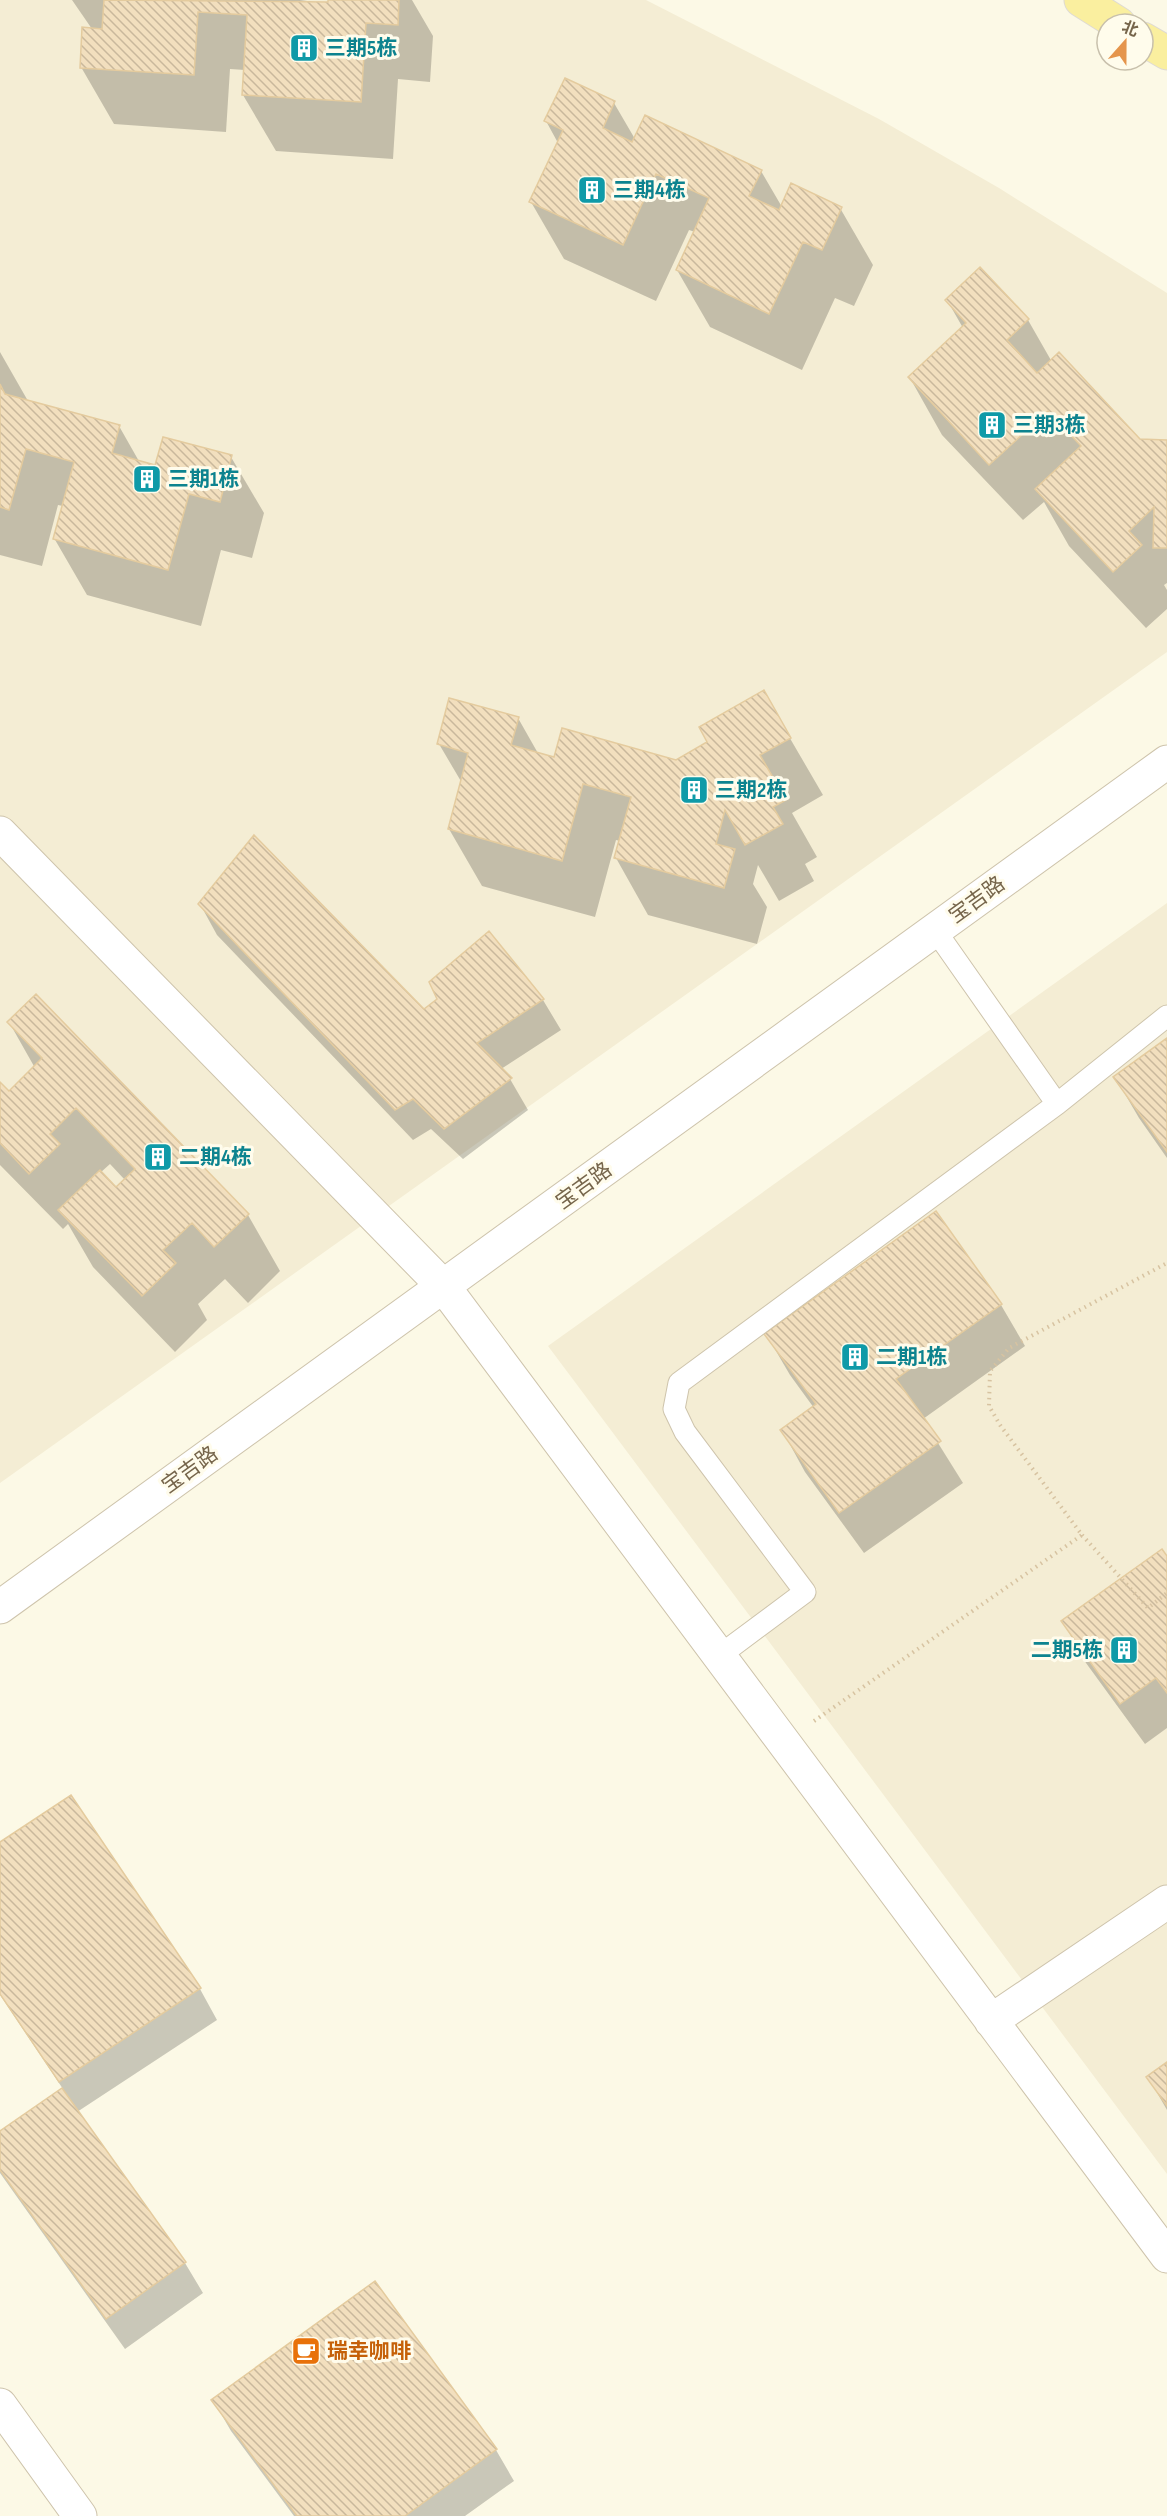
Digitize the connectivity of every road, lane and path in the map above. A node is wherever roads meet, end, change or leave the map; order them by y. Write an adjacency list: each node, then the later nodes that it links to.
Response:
1 (1081, 0): 2 (main road)
2 (1100, 12)
3 (1167, 762): 5 (street, 宝吉路)
4 (0, 833): 9 (street)
5 (935, 930): 7 (lane); 9 (street, 宝吉路)
6 (1167, 1016): 7 (lane)
7 (1057, 1104): 13 (lane)
8 (1167, 1263): 10 (path)
9 (444, 1287): 12 (street, 宝吉路); 13 (street)
10 (1082, 1534): 11 (path); 14 (path)
11 (1167, 1593)
12 (0, 1607)
13 (718, 1656): 14 (street)
14 (783, 1742): 16 (street)
15 (1167, 1902): 16 (street)
16 (992, 2021): 17 (street)
17 (1167, 2256)
18 (0, 2405): 19 (street)
19 (80, 2516)

